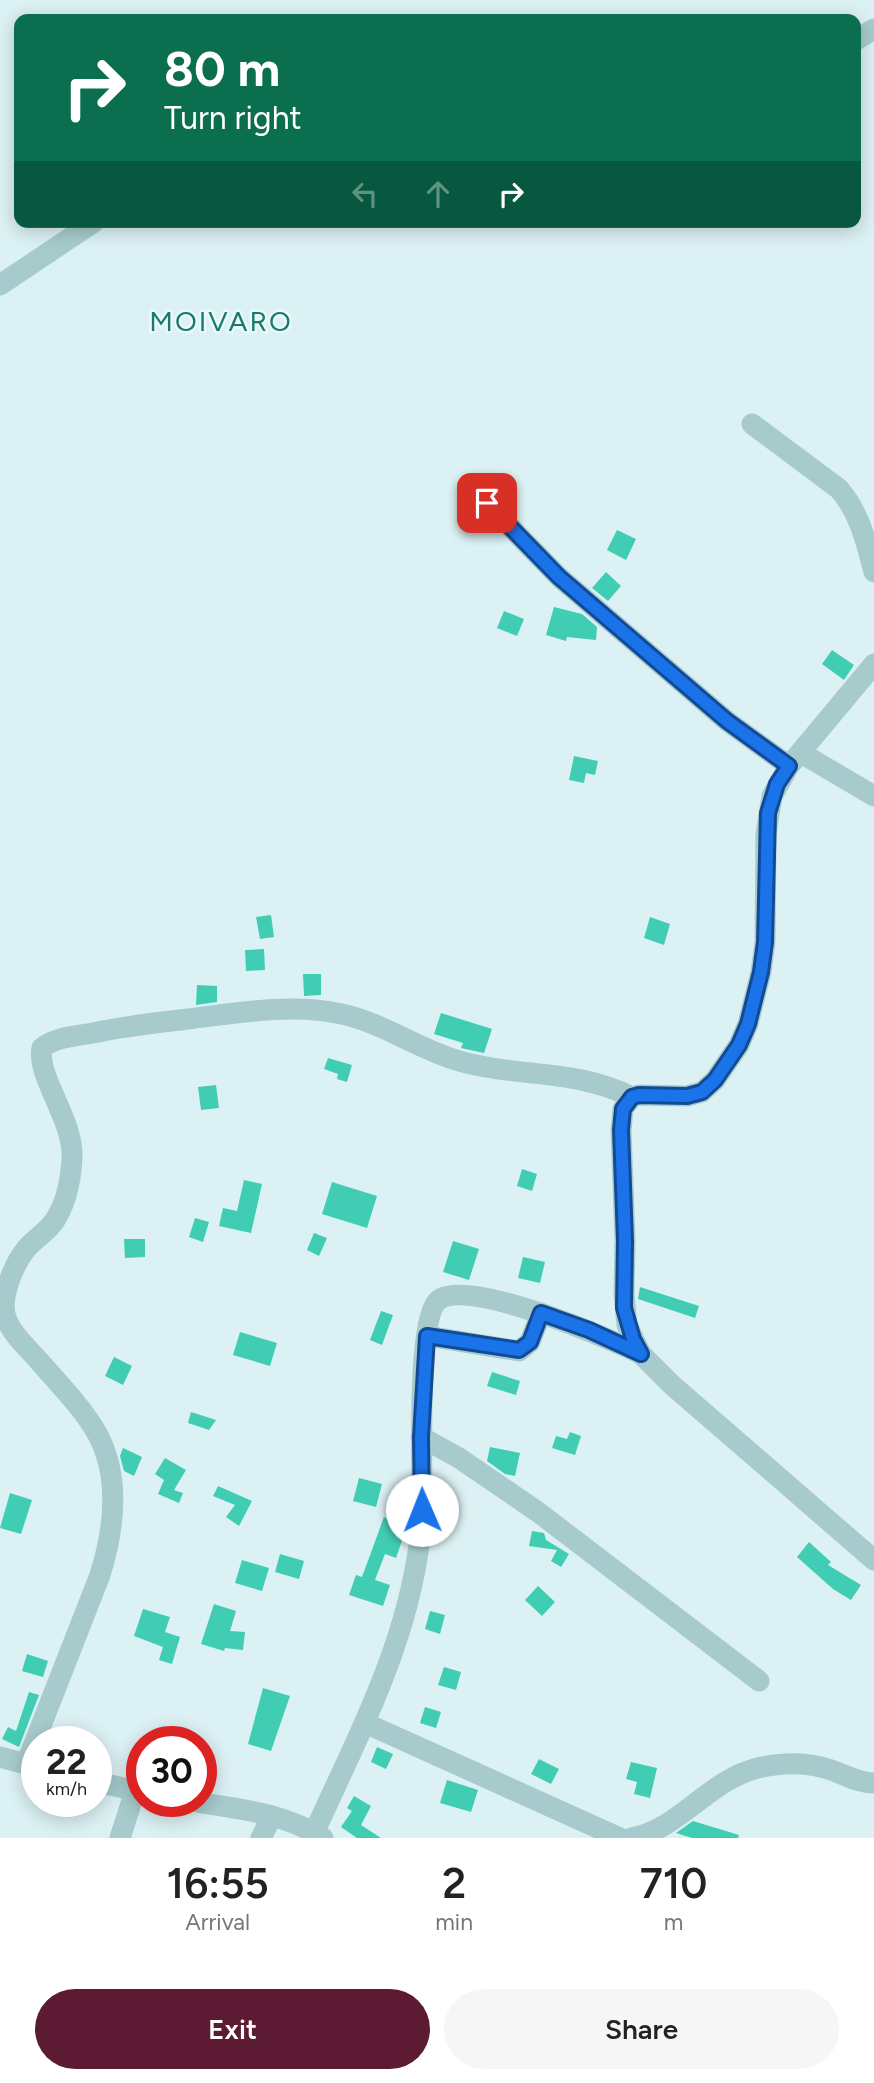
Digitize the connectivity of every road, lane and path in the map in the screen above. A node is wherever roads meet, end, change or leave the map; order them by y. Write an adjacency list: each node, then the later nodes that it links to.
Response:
1 (85, 228): 2 (street)
2 (0, 285)
3 (752, 424): 5 (street)
4 (487, 503): 7 (street)
5 (874, 572)
6 (874, 664): 7 (street)
7 (795, 759): 8 (street); 9 (street)
8 (874, 796)
9 (632, 1097): 12 (street); 17 (street)
10 (541, 1313): 11 (street); 11 (street); 12 (street)
11 (427, 1336): 13 (street)
12 (641, 1354): 14 (street)
13 (421, 1437): 15 (street); 16 (street)
14 (874, 1560)
15 (760, 1681)
16 (365, 1723): 24 (street); 27 (street)
17 (45, 1726)
18 (0, 1757): 19 (street)
19 (21, 1763)
20 (874, 1783): 28 (street)
21 (217, 1806): 22 (street)
22 (271, 1816): 24 (street); 26 (street)
23 (128, 1817): 25 (street)
24 (319, 1835)
25 (120, 1838)
26 (261, 1838)
27 (620, 1838)
28 (631, 1838)

